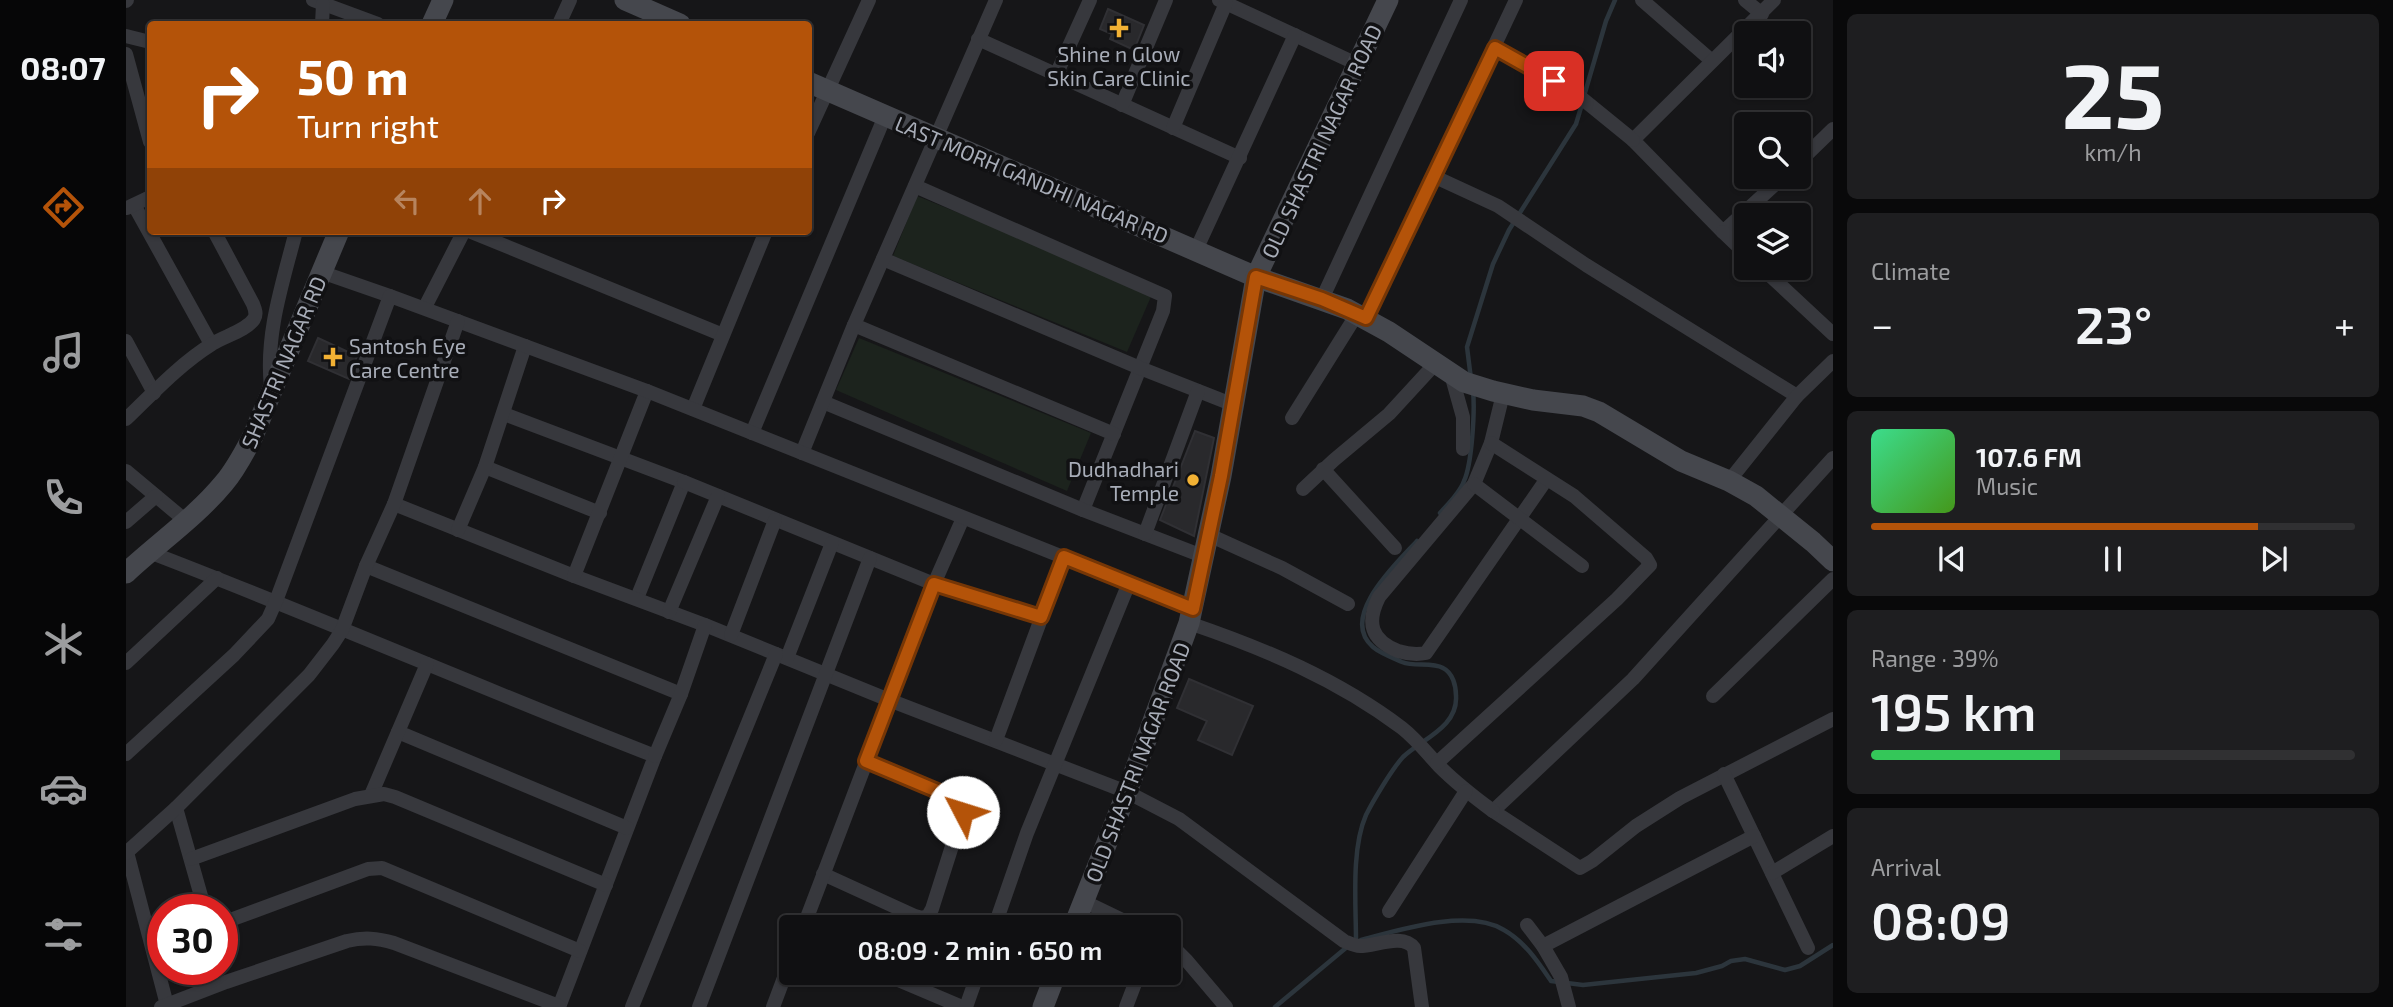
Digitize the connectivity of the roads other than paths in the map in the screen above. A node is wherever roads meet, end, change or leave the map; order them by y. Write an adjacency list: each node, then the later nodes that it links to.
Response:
1 (443, 0): 19 (street)
2 (570, 0): 20 (street)
3 (625, 0): 21 (street)
4 (869, 0): 31 (street)
5 (996, 0): 24 (street)
6 (1090, 0): 30 (street)
7 (1166, 0): 32 (street)
8 (1388, 0): 29 (street, OLD SHASTRI NAGAR ROAD)
9 (1461, 0): 61 (street)
10 (1516, 0): 26 (street)
11 (1642, 0): 28 (street)
12 (1745, 0): 16 (street)
13 (1774, 0): 16 (street)
14 (318, 2): 17 (street); 18 (street)
15 (1222, 2): 23 (street); 35 (street)
16 (1762, 14): 28 (street)
17 (322, 21)
18 (370, 21)
19 (433, 21)
20 (560, 21)
21 (673, 21)
22 (126, 36): 25 (street)
23 (1295, 36): 29 (street); 41 (street)
24 (978, 39): 30 (street); 37 (street)
25 (147, 40)
26 (1495, 48): 39 (street); 42 (street)
27 (126, 54): 36 (street)
28 (1712, 61): 39 (street)
29 (1357, 64): 58 (street, OLD SHASTRI NAGAR ROAD)
30 (1056, 75): 32 (street)
31 (818, 86): 33 (street); 34 (street, LAST MORH GANDHI NAGAR RD)
32 (1122, 105): 35 (street)
33 (812, 114)
34 (885, 116): 37 (street, LAST MORH GANDHI NAGAR RD); 89 (street)
35 (1173, 128): 41 (street)
36 (147, 131)
37 (935, 136): 43 (street); 55 (street, LAST MORH GANDHI NAGAR RD)
38 (1830, 139): 40 (street)
39 (1633, 140): 47 (street)
40 (1811, 153)
41 (1240, 158): 55 (street)
42 (1433, 176): 63 (street); 82 (street)
43 (915, 186): 56 (street); 75 (street)
44 (1770, 189): 47 (street)
45 (147, 198): 46 (street)
46 (130, 207): 72 (street)
47 (1723, 232): 54 (street)
48 (216, 235): 64 (street)
49 (295, 235): 66 (street)
50 (337, 235): 57 (street, SHASTRI NAGAR RD)
51 (464, 235): 62 (street)
52 (476, 235): 70 (street)
53 (764, 235): 70 (street)
54 (1734, 243)
55 (1196, 250): 58 (street, LAST MORH GANDHI NAGAR RD)
56 (883, 258): 67 (street); 75 (street)
57 (321, 272): 60 (street); 68 (street, SHASTRI NAGAR RD)
58 (1256, 277): 61 (street, LAST MORH GANDHI NAGAR RD); 84 (street, OLD SHASTRI NAGAR ROAD)
59 (1775, 280): 69 (street)
60 (390, 296): 62 (street); 134 (street)
61 (1322, 299): 63 (street, LAST MORH GANDHI NAGAR RD)
62 (425, 307): 65 (street)
63 (1362, 316): 76 (street, LAST MORH GANDHI NAGAR RD); 87 (street)
64 (255, 317): 66 (street); 72 (street)
65 (458, 321): 73 (street); 106 (street)
66 (273, 322): 68 (street); 77 (street)
67 (854, 325): 83 (street); 90 (street)
68 (297, 328): 77 (street, SHASTRI NAGAR RD)
69 (1833, 334)
70 (723, 335): 85 (street)
71 (126, 341): 80 (street)
72 (211, 344): 80 (street)
73 (525, 346): 78 (street); 86 (street)
74 (1833, 360): 82 (street)
75 (1140, 368): 79 (street); 90 (street)
76 (1450, 374): 81 (street, LAST MORH GANDHI NAGAR RD); 92 (street); 97 (street)
77 (271, 391): 113 (street, SHASTRI NAGAR RD)
78 (647, 391): 85 (street); 94 (street)
79 (1198, 391): 84 (street); 116 (street)
80 (154, 393): 88 (street)
81 (1498, 393): 91 (street); 100 (street, LAST MORH GANDHI NAGAR RD)
82 (1797, 396): 100 (street)
83 (823, 402): 93 (street); 107 (street)
84 (1234, 405): 117 (street, OLD SHASTRI NAGAR ROAD)
85 (693, 410): 89 (street)
86 (504, 414): 94 (street); 96 (street)
87 (1292, 418)
88 (126, 419)
89 (752, 433): 93 (street)
90 (1114, 434): 107 (street)
91 (1491, 443): 99 (street); 102 (street)
92 (1463, 449)
93 (802, 453): 110 (street)
94 (622, 457): 101 (street); 108 (street)
95 (1832, 460): 109 (street)
96 (485, 467): 108 (street); 115 (street)
97 (1323, 469): 103 (street); 119 (street)
98 (126, 471): 104 (street)
99 (1546, 480): 111 (street); 155 (street)
100 (1729, 481): 109 (street, LAST MORH GANDHI NAGAR RD)
101 (684, 482): 105 (street); 133 (street)
102 (1474, 484): 111 (street); 111 (street)
103 (1303, 489)
104 (156, 496): 113 (street); 114 (street)
105 (718, 496): 112 (street); 136 (street)
106 (394, 504): 115 (street); 125 (street)
107 (1083, 510): 116 (street)
108 (600, 513): 128 (street)
109 (1780, 516): 124 (street, LAST MORH GANDHI NAGAR RD); 162 (street)
110 (963, 518): 121 (street); 132 (street)
111 (1520, 518): 126 (street)
112 (775, 520): 118 (street); 141 (street)
113 (186, 521): 120 (street, SHASTRI NAGAR RD)
114 (126, 522)
115 (458, 530): 128 (street)
116 (1144, 534): 122 (street)
117 (1209, 535): 122 (street, OLD SHASTRI NAGAR ROAD); 135 (street)
118 (832, 543): 123 (street); 142 (street)
119 (1395, 548)
120 (149, 552): 127 (street, SHASTRI NAGAR RD); 129 (street)
121 (1064, 557): 131 (street); 138 (street)
122 (1205, 557): 137 (street, OLD SHASTRI NAGAR ROAD)
123 (870, 558): 132 (street); 145 (street)
124 (1833, 561)
125 (366, 566): 140 (street); 146 (street)
126 (1581, 566)
127 (126, 573)
128 (574, 576): 133 (street)
129 (217, 578): 134 (street); 143 (street)
130 (1833, 579): 147 (street)
131 (1129, 583): 137 (street); 156 (street)
132 (934, 584): 138 (street); 148 (street)
133 (638, 598): 136 (street)
134 (276, 601): 140 (street); 152 (street)
135 (1348, 604)
136 (669, 612): 139 (street)
137 (1191, 616): 155 (street); 159 (street, OLD SHASTRI NAGAR ROAD)
138 (1041, 617): 151 (street)
139 (705, 625): 141 (street); 146 (street)
140 (342, 630): 144 (street); 161 (street)
141 (731, 635): 142 (street)
142 (782, 656): 145 (street); 193 (street)
143 (126, 663)
144 (427, 664): 150 (street); 153 (street)
145 (827, 673): 148 (street); 194 (street)
146 (681, 694): 153 (street)
147 (1713, 696)
148 (889, 700): 151 (street); 154 (street)
149 (1833, 719): 157 (street)
150 (398, 732): 160 (street); 163 (street)
151 (996, 740): 156 (street)
152 (126, 754)
153 (655, 756): 163 (street)
154 (866, 761): 169 (street); 169 (street)
155 (1434, 761): 158 (street)
156 (1054, 764): 159 (street); 175 (street)
157 (1724, 774): 162 (street); 164 (street)
158 (1466, 791): 162 (street); 173 (street)
159 (1127, 792): 172 (street, OLD SHASTRI NAGAR ROAD); 200 (street)
160 (371, 795): 167 (street); 170 (street)
161 (176, 808): 166 (street); 167 (street)
162 (1493, 811)
163 (628, 828): 170 (street)
164 (1754, 836): 168 (street); 180 (street)
165 (1833, 836): 168 (street)
166 (127, 852): 191 (street)
167 (191, 859): 171 (street)
168 (1772, 873): 181 (street)
169 (823, 874): 174 (street)
170 (606, 885): 182 (street)
171 (201, 894)
172 (1083, 901): 176 (street, OLD SHASTRI NAGAR ROAD); 177 (street)
173 (1389, 911)
174 (808, 915)
175 (999, 915)
176 (1078, 915)
177 (1112, 915)
178 (238, 917): 182 (street)
179 (1527, 925): 180 (street)
180 (1543, 946): 201 (street)
181 (1808, 948)
182 (580, 951): 192 (street)
183 (1181, 955): 199 (street)
184 (238, 972): 192 (street)
185 (206, 985): 191 (street)
186 (782, 985): 195 (street)
187 (911, 985): 196 (street)
188 (973, 985): 196 (street)
189 (1051, 985): 197 (street)
190 (1134, 985): 198 (street)
191 (164, 1006)
192 (559, 1007)
193 (632, 1007)
194 (699, 1007)
195 (775, 1007)
196 (964, 1007)
197 (1043, 1007)
198 (1126, 1007)
199 (1226, 1007)
200 (1422, 1007)
201 (1569, 1007)

